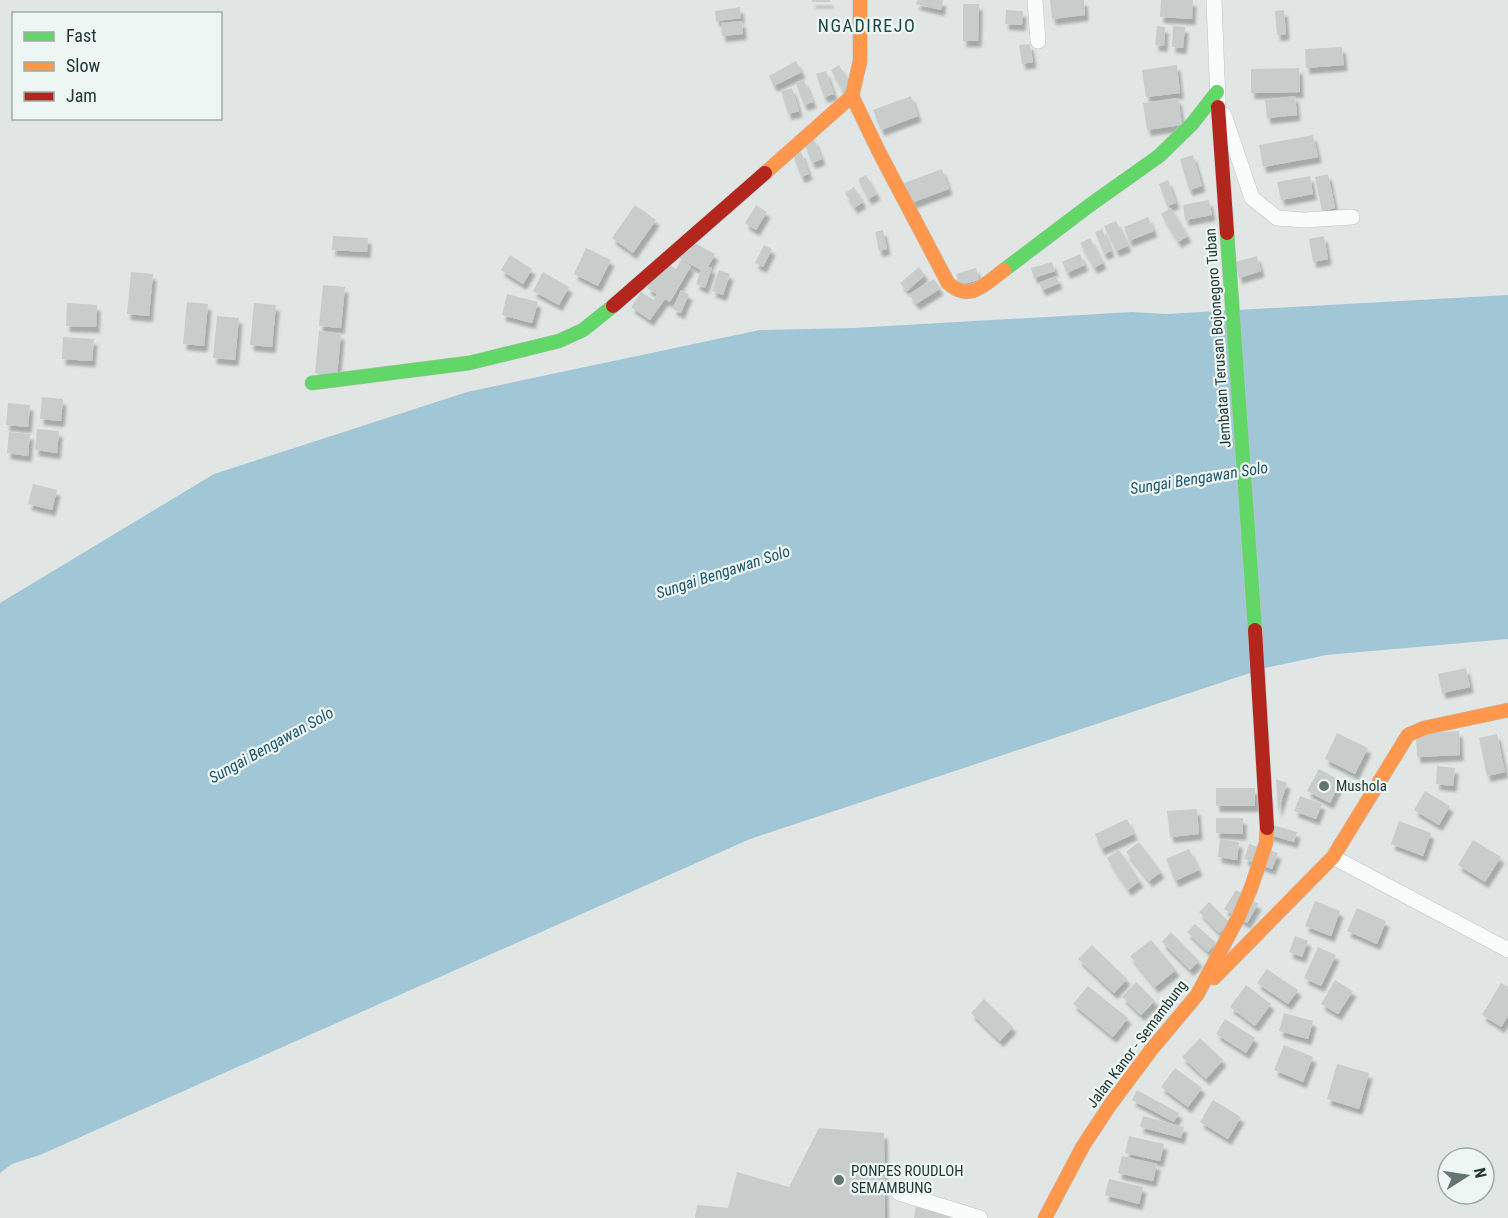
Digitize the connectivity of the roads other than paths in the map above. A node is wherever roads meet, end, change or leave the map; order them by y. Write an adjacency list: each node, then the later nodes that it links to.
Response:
1 (860, 0): 5 (street)
2 (1035, 0): 4 (street)
3 (1214, 0): 6 (street)
4 (1038, 41)
5 (852, 96): 6 (street); 8 (street)
6 (1217, 100): 7 (street); 10 (street, Jembatan Terusan Bojonegoro Tuban)
7 (1352, 217)
8 (312, 383)
9 (1508, 710): 11 (street)
10 (1268, 818): 13 (street, Jalan Kanor - Semambung)
11 (1333, 857): 12 (street); 13 (street)
12 (1508, 950)
13 (1197, 996): 16 (street, Jalan Kanor - Semambung)
14 (899, 1193): 15 (street)
15 (980, 1218)
16 (1045, 1218)

